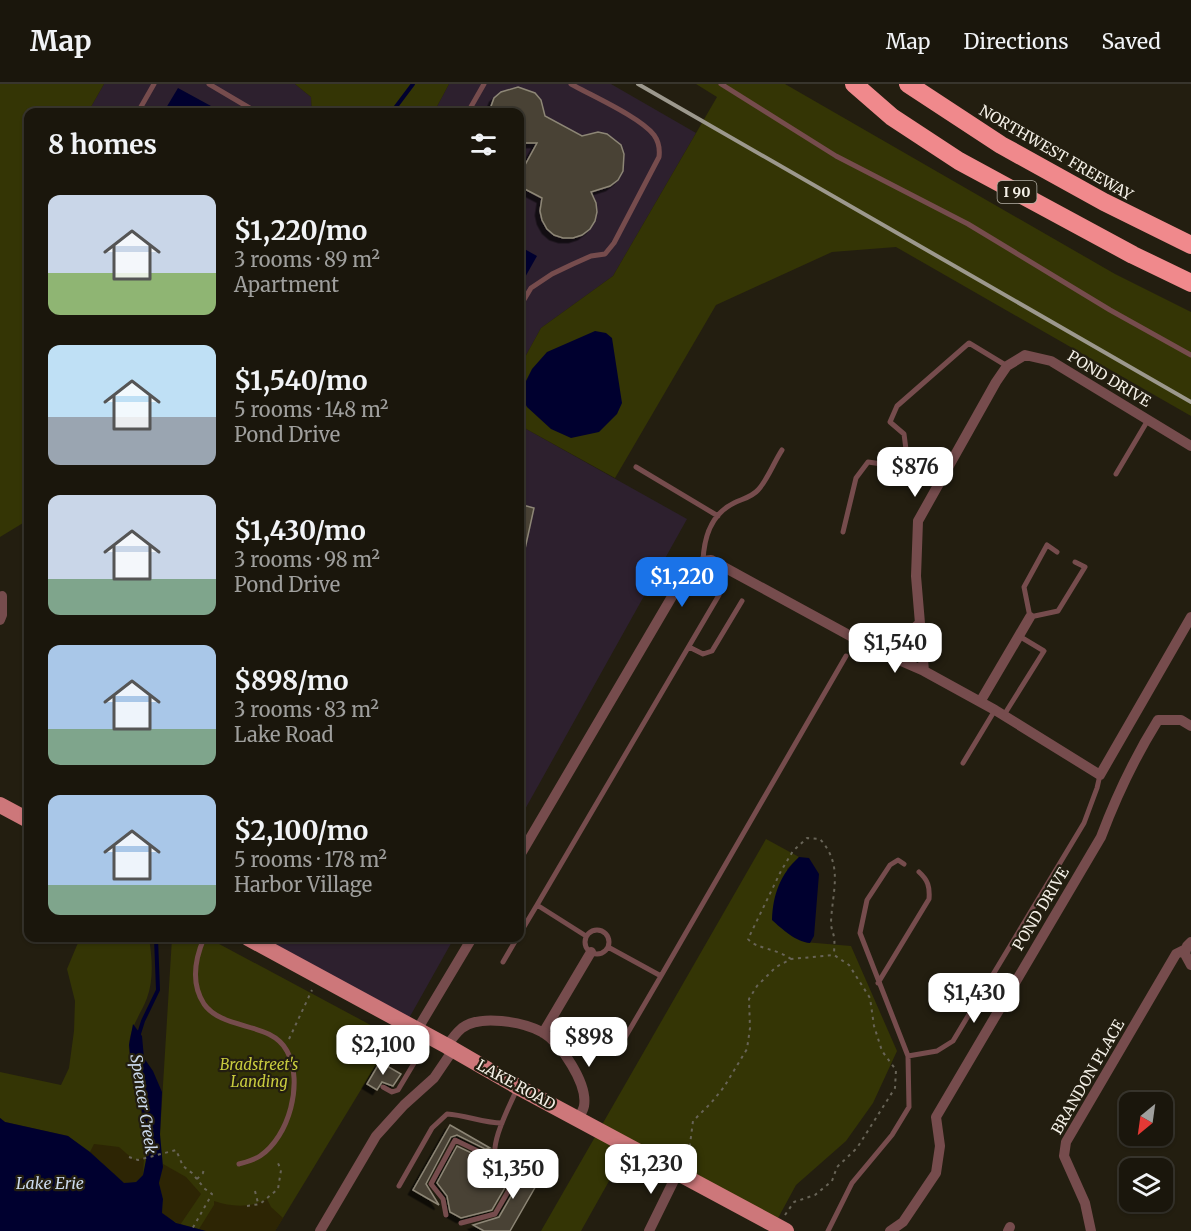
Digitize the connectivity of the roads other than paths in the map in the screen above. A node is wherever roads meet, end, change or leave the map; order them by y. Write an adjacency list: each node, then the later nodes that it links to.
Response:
1 (154, 84): 8 (lane)
2 (209, 84): 9 (lane)
3 (484, 84): 10 (lane)
4 (571, 84): 13 (lane)
5 (721, 84): 14 (lane)
6 (854, 84): 12 (highway, I 90)
7 (908, 84): 11 (highway, NORTHWEST FREEWAY / I 90)
8 (140, 108)
9 (250, 108)
10 (470, 108)
11 (1191, 245)
12 (1191, 283)
13 (524, 300)
14 (1191, 355)
15 (1007, 366): 16 (street, POND DRIVE); 19 (lane); 22 (street)
16 (1148, 420): 17 (street, POND DRIVE); 21 (lane)
17 (1191, 446)
18 (782, 450): 23 (lane)
19 (907, 457): 22 (lane); 24 (lane)
20 (636, 467): 23 (lane)
21 (1116, 474)
22 (942, 478): 34 (street)
23 (718, 516): 26 (lane)
24 (843, 532)
25 (1057, 552): 31 (lane)
26 (703, 561): 37 (street); 47 (street)
27 (1075, 562): 31 (lane)
28 (719, 595): 36 (lane)
29 (2, 597): 33 (street)
30 (742, 601): 36 (lane)
31 (1030, 617): 35 (street)
32 (1191, 617): 44 (street)
33 (0, 620)
34 (920, 623): 37 (street); 39 (street)
35 (1019, 636): 40 (street); 41 (lane)
36 (689, 647): 50 (lane)
37 (878, 651): 39 (street)
38 (846, 656): 62 (lane)
39 (924, 671): 40 (street)
40 (980, 702): 41 (street)
41 (999, 713): 43 (lane); 44 (street)
42 (1191, 725): 83 (street, POND DRIVE)
43 (963, 764)
44 (1100, 775): 68 (lane)
45 (0, 805): 46 (main road)
46 (24, 818)
47 (524, 848)
48 (904, 864): 63 (lane)
49 (919, 872): 63 (lane)
50 (537, 905): 51 (lane); 52 (lane)
51 (524, 926)
52 (586, 936): 58 (lane); 59 (lane)
53 (203, 942): 74 (lane)
54 (255, 942): 64 (main road, LAKE ROAD)
55 (470, 942): 64 (street)
56 (515, 942): 60 (lane)
57 (1188, 945): 61 (street); 84 (street, BRANDON PLACE)
58 (608, 947): 59 (lane); 62 (lane)
59 (591, 952): 65 (street)
60 (503, 962)
61 (1191, 965)
62 (661, 976): 66 (lane)
63 (878, 982): 68 (lane)
64 (423, 1033): 67 (main road, LAKE ROAD); 69 (lane)
65 (543, 1033): 67 (street); 71 (street)
66 (623, 1041)
67 (450, 1048): 70 (main road, LAKE ROAD); 80 (street)
68 (908, 1056): 82 (lane)
69 (383, 1087)
70 (518, 1088): 71 (main road, LAKE ROAD); 72 (lane)
71 (578, 1119): 75 (main road, LAKE ROAD)
72 (502, 1123): 73 (lane); 76 (lane)
73 (493, 1152): 77 (lane); 78 (lane)
74 (239, 1164)
75 (681, 1166): 79 (main road, LAKE ROAD); 81 (street)
76 (399, 1186)
77 (446, 1215)
78 (461, 1223)
79 (778, 1225)
80 (320, 1231)
81 (649, 1231)
82 (828, 1231)
83 (890, 1231)
84 (1091, 1231)

